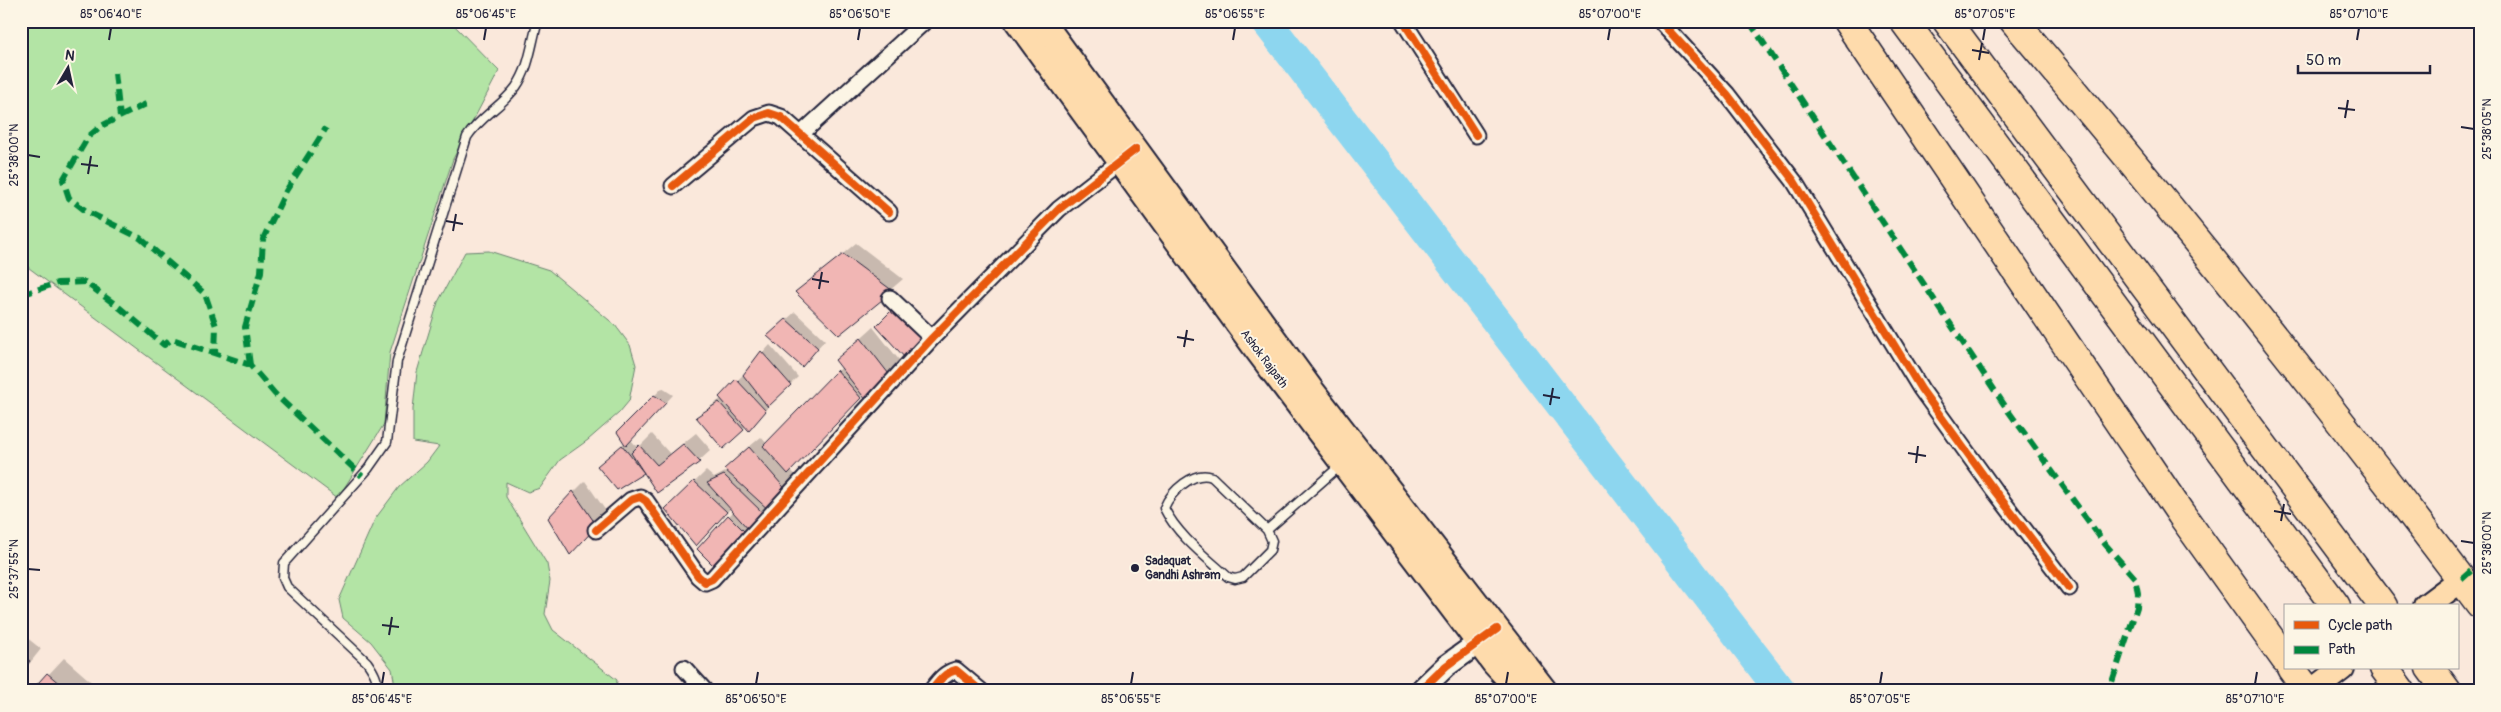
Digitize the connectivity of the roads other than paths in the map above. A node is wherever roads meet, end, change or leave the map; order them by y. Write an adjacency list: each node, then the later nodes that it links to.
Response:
1 (538, 21): 33 (lane)
2 (925, 21): 11 (street)
3 (1017, 21): 13 (main road, Ashok Rajpath)
4 (1042, 21): 13 (main road, Ashok Rajpath)
5 (1403, 21): 12 (street)
6 (1660, 21): 22 (street)
7 (1846, 21): 28 (highway)
8 (1904, 21): 23 (highway)
9 (1947, 21): 24 (highway)
10 (2014, 21): 21 (highway)
11 (801, 134): 14 (street); 15 (street)
12 (1476, 135)
13 (1128, 156): 17 (street); 18 (main road, Ashok Rajpath)
14 (673, 186)
15 (889, 212)
16 (890, 298): 17 (street)
17 (932, 338): 19 (street)
18 (1351, 457): 20 (lane); 27 (main road, Ashok Rajpath)
19 (596, 530)
20 (1267, 530): 20 (lane)
21 (2462, 580): 25 (main road); 26 (highway)
22 (2068, 588)
23 (2335, 604)
24 (2382, 604)
25 (2429, 604)
26 (2480, 604)
27 (1488, 635): 37 (street); 38 (main road, Ashok Rajpath); 39 (main road, Ashok Rajpath)
28 (2284, 658)
29 (684, 668): 34 (street)
30 (2292, 670): 40 (highway)
31 (2339, 670): 41 (main road)
32 (2431, 670): 42 (highway)
33 (378, 691)
34 (705, 691)
35 (931, 691): 36 (street)
36 (981, 691)
37 (1420, 691)
38 (1520, 691)
39 (1544, 691)
40 (2308, 691)
41 (2312, 691)
42 (2447, 691)

